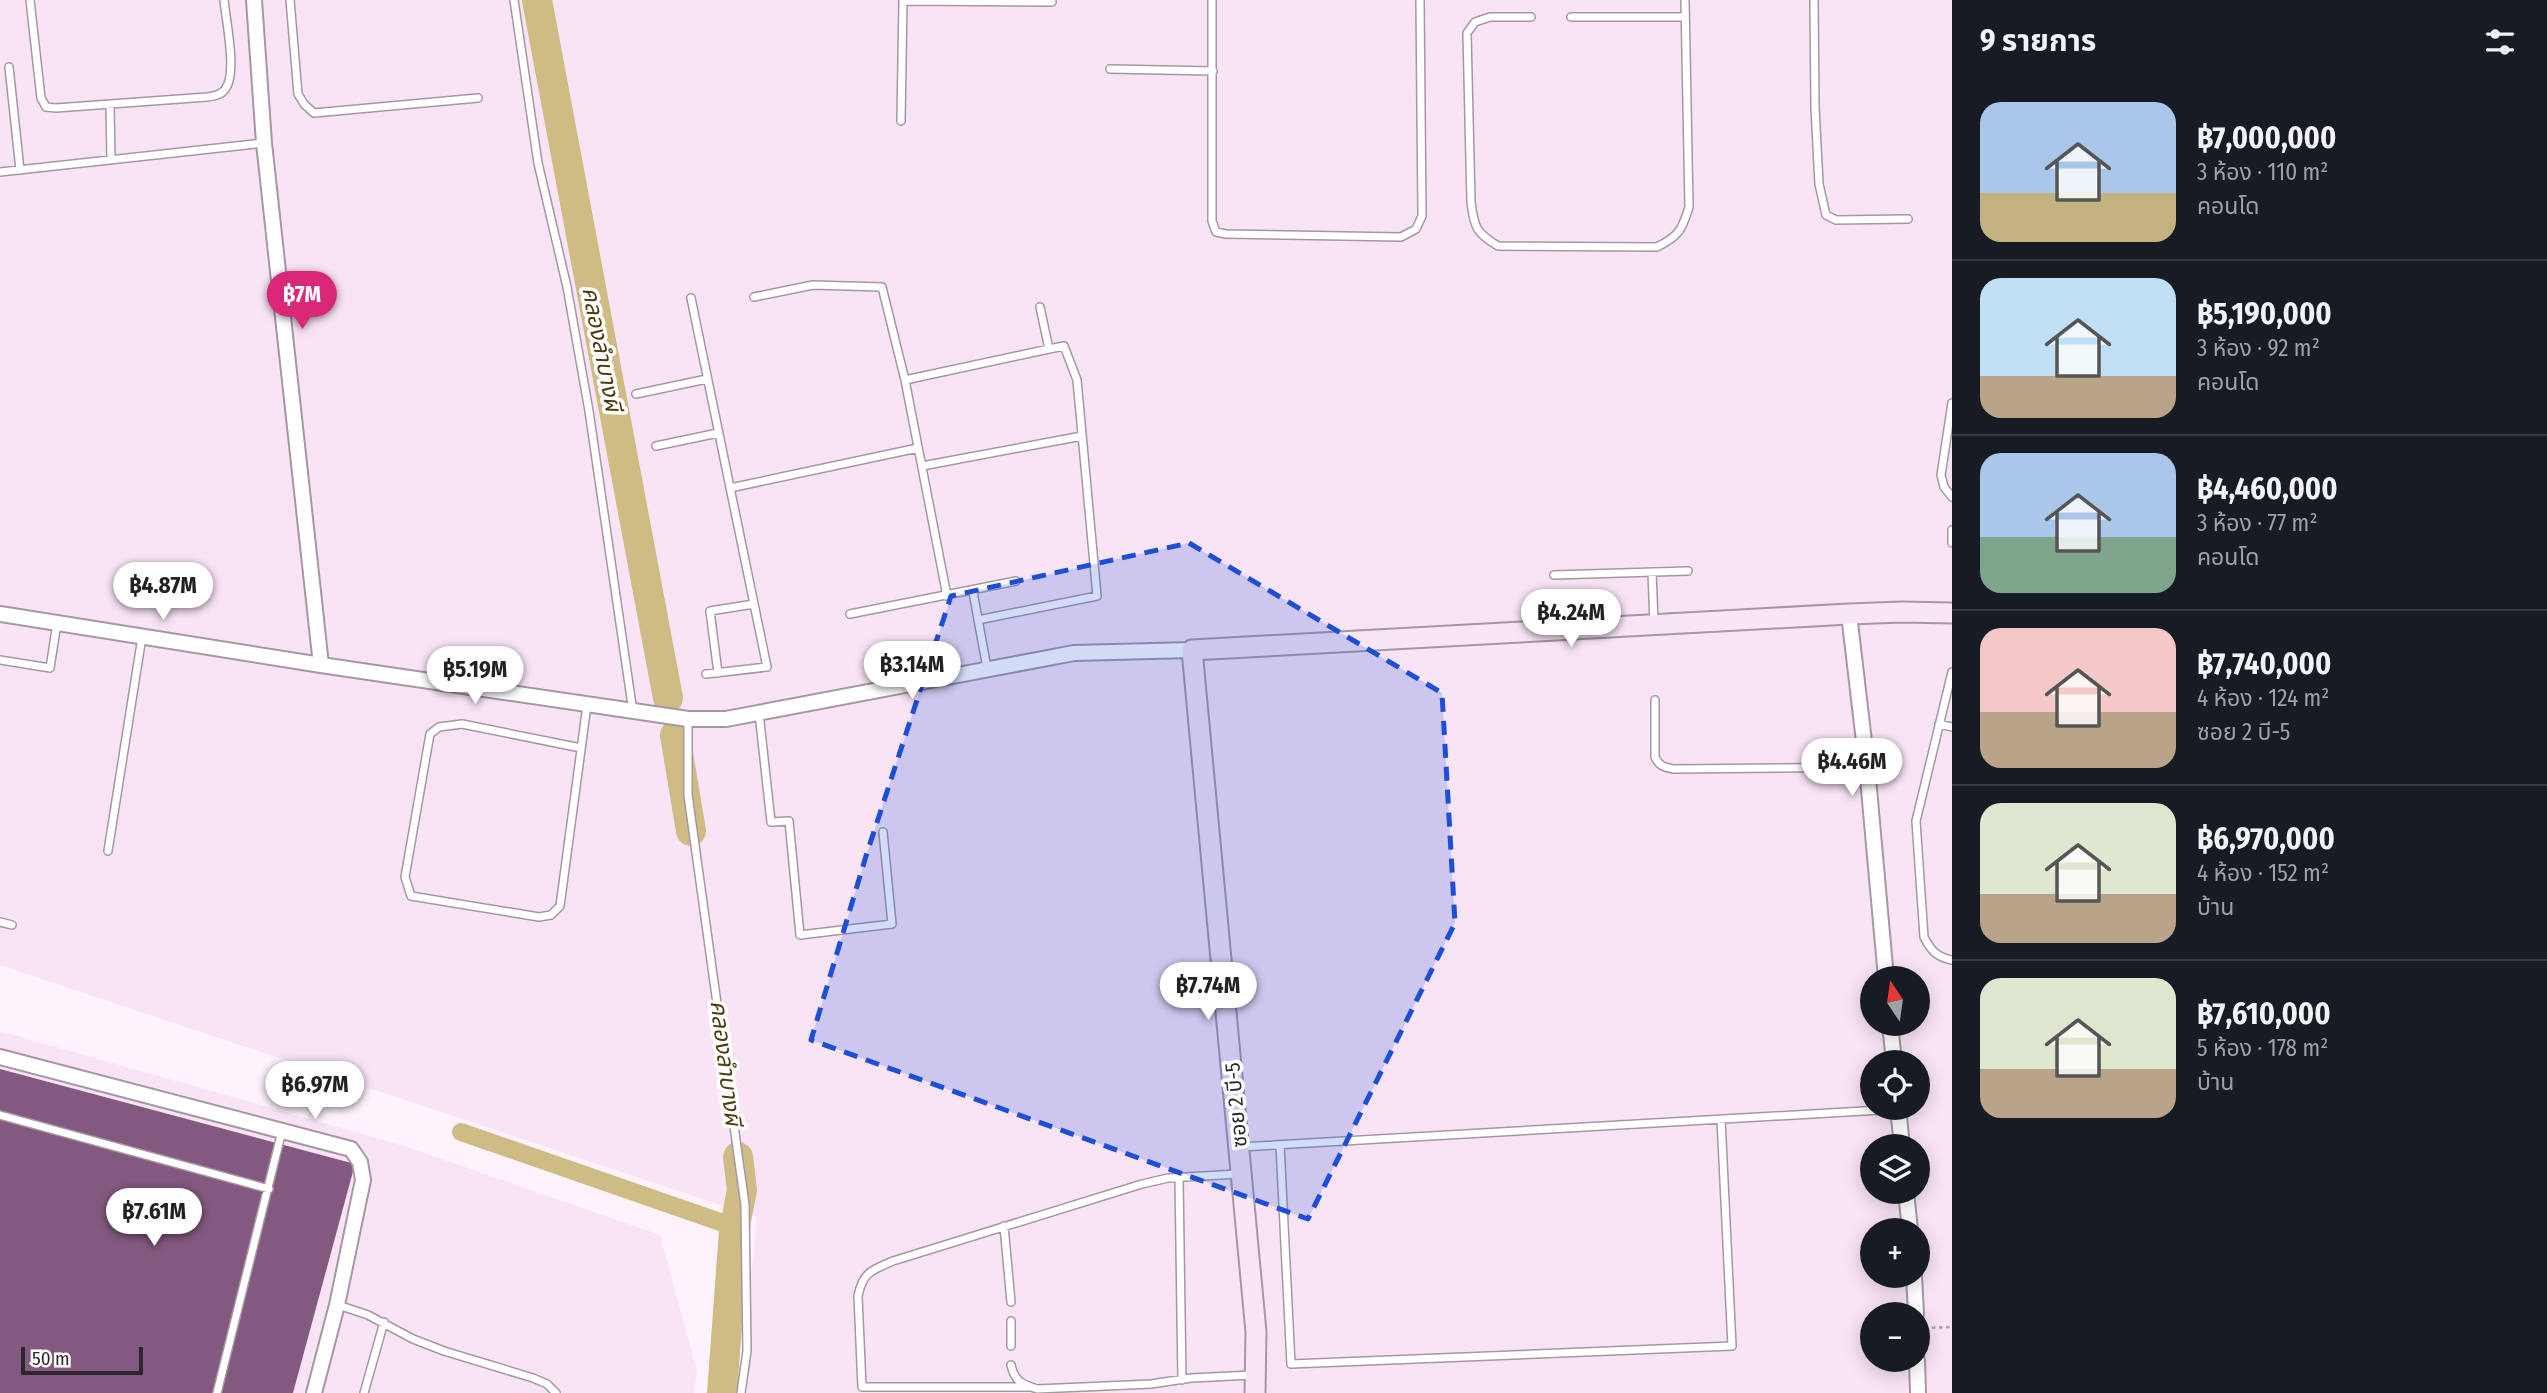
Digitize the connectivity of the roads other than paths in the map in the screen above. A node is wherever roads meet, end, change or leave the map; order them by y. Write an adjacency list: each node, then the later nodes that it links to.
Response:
1 (30, 0): 19 (lane)
2 (223, 0): 19 (lane)
3 (254, 0): 21 (street)
4 (290, 0): 18 (lane)
5 (514, 0): 67 (lane)
6 (902, 0): 11 (lane); 20 (lane)
7 (1212, 0): 17 (lane)
8 (1420, 0): 17 (lane)
9 (1685, 0): 14 (lane)
10 (1814, 0): 25 (lane)
11 (1052, 2)
12 (1531, 17): 14 (lane)
13 (1571, 17): 14 (lane)
14 (1685, 18)
15 (9, 67): 23 (lane)
16 (1110, 69): 17 (lane)
17 (1213, 71)
18 (478, 98)
19 (110, 106): 22 (lane)
20 (901, 121)
21 (264, 143): 22 (lane); 60 (street)
22 (111, 159): 23 (lane)
23 (20, 170): 24 (lane)
24 (0, 172)
25 (1908, 219)
26 (754, 297): 31 (lane)
27 (691, 298): 30 (lane)
28 (1040, 307): 29 (lane)
29 (1049, 349): 31 (lane); 35 (lane)
30 (708, 379): 32 (lane); 34 (lane)
31 (905, 380): 37 (lane)
32 (636, 394)
33 (1952, 403): 40 (lane)
34 (719, 433): 36 (lane); 39 (lane)
35 (1083, 436): 38 (lane); 54 (lane)
36 (656, 446)
37 (918, 448): 38 (lane); 39 (lane)
38 (922, 467): 48 (lane)
39 (730, 488): 49 (lane)
40 (1952, 497)
41 (1952, 530): 42 (lane)
42 (1952, 543)
43 (1688, 571): 44 (lane)
44 (1652, 572): 45 (lane); 56 (lane)
45 (1554, 575)
46 (1016, 581): 47 (lane)
47 (973, 592): 48 (lane); 54 (lane)
48 (947, 596): 52 (lane)
49 (754, 604): 63 (lane); 63 (lane)
50 (1952, 613): 53 (street)
51 (0, 614): 55 (street)
52 (850, 614)
53 (1849, 614): 56 (street); 73 (street)
54 (978, 620): 61 (lane)
55 (58, 623): 57 (street); 59 (lane)
56 (1654, 624): 58 (street)
57 (142, 636): 60 (street); 75 (lane)
58 (1192, 650): 61 (street); 86 (street, ซอย 2 บี-5)
59 (0, 660)
60 (321, 665): 66 (street)
61 (987, 668): 68 (street)
62 (1952, 672): 70 (lane)
63 (718, 673): 64 (lane)
64 (706, 674)
65 (1655, 700): 73 (lane)
66 (587, 705): 67 (street); 72 (lane)
67 (633, 712): 69 (street)
68 (759, 713): 69 (street); 74 (lane)
69 (688, 719): 105 (lane)
70 (1939, 724): 71 (lane); 78 (lane)
71 (1952, 727)
72 (581, 748): 72 (lane)
73 (1867, 767): 79 (street)
74 (883, 832)
75 (108, 851)
76 (0, 922): 77 (lane)
77 (12, 925)
78 (1952, 960)
79 (1885, 966)
80 (0, 1056): 84 (street)
81 (1860, 1111): 83 (lane)
82 (0, 1115): 89 (lane)
83 (1721, 1119): 85 (lane); 85 (lane)
84 (282, 1131): 89 (lane); 92 (street)
85 (1280, 1144): 86 (lane)
86 (1240, 1147): 87 (street, ซอย 2 บี-5)
87 (1242, 1174): 88 (lane); 99 (street, ซอย 2 บี-5)
88 (1179, 1178): 90 (lane); 98 (lane)
89 (269, 1189): 101 (lane)
90 (1004, 1226): 91 (lane); 100 (lane)
91 (1011, 1302)
92 (337, 1305): 94 (lane); 102 (street)
93 (1011, 1321): 95 (lane)
94 (384, 1322): 103 (lane); 104 (lane)
95 (1011, 1346)
96 (1011, 1365): 100 (lane)
97 (1917, 1372): 106 (street)
98 (1182, 1380): 99 (lane); 100 (lane)
99 (1256, 1384)
100 (1029, 1387)
101 (217, 1393)
102 (314, 1393)
103 (364, 1393)
104 (556, 1393)
105 (741, 1393)
106 (1918, 1393)

